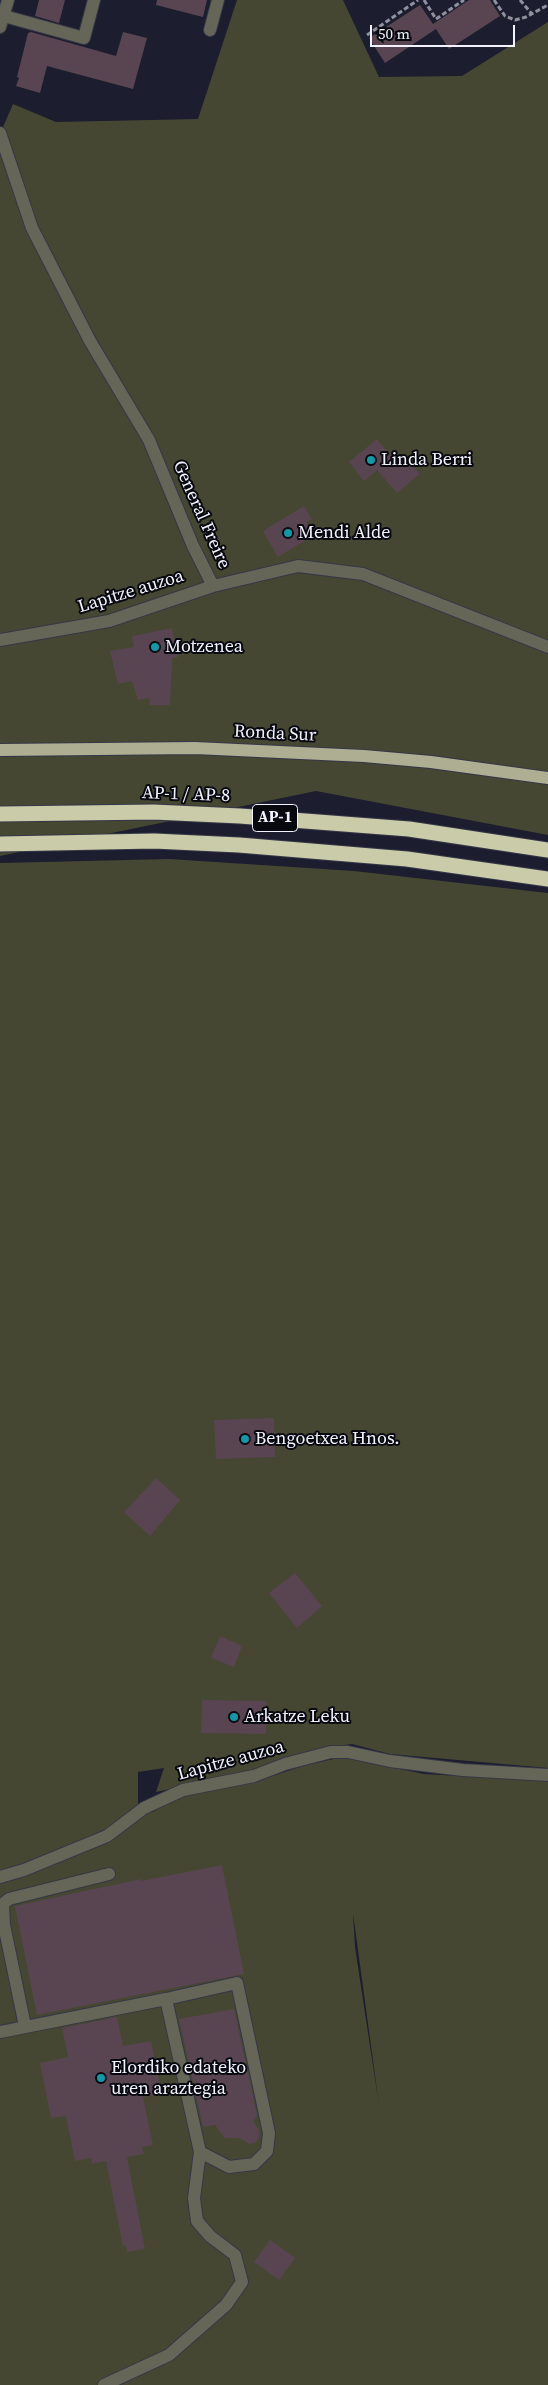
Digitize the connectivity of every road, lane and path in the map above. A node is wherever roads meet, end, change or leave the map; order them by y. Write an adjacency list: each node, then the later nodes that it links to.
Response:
1 (8, 0): 11 (street)
2 (94, 0): 11 (street)
3 (218, 0): 12 (street)
4 (418, 0): 13 (path)
5 (424, 0): 6 (path)
6 (464, 0)
7 (494, 0): 10 (path)
8 (520, 0): 10 (path)
9 (548, 5): 10 (path)
10 (532, 14)
11 (2, 21)
12 (210, 30)
13 (367, 35)
14 (0, 133): 15 (street, General Freire)
15 (212, 586): 16 (street, Lapitze auzoa); 17 (street, General Freire)
16 (0, 640)
17 (548, 647)
18 (0, 750): 19 (main road, Ronda Sur)
19 (548, 778)
20 (0, 814): 22 (highway, AP-1 / AP-8 / AP-1)
21 (0, 844): 23 (highway, AP-1)
22 (548, 850)
23 (548, 879)
24 (548, 1775): 26 (street, Lapitze auzoa)
25 (109, 1874): 28 (street)
26 (0, 1877)
27 (166, 1998): 28 (street); 30 (street); 30 (street)
28 (25, 2026): 29 (street)
29 (0, 2032)
30 (200, 2152): 31 (street)
31 (104, 2385)

